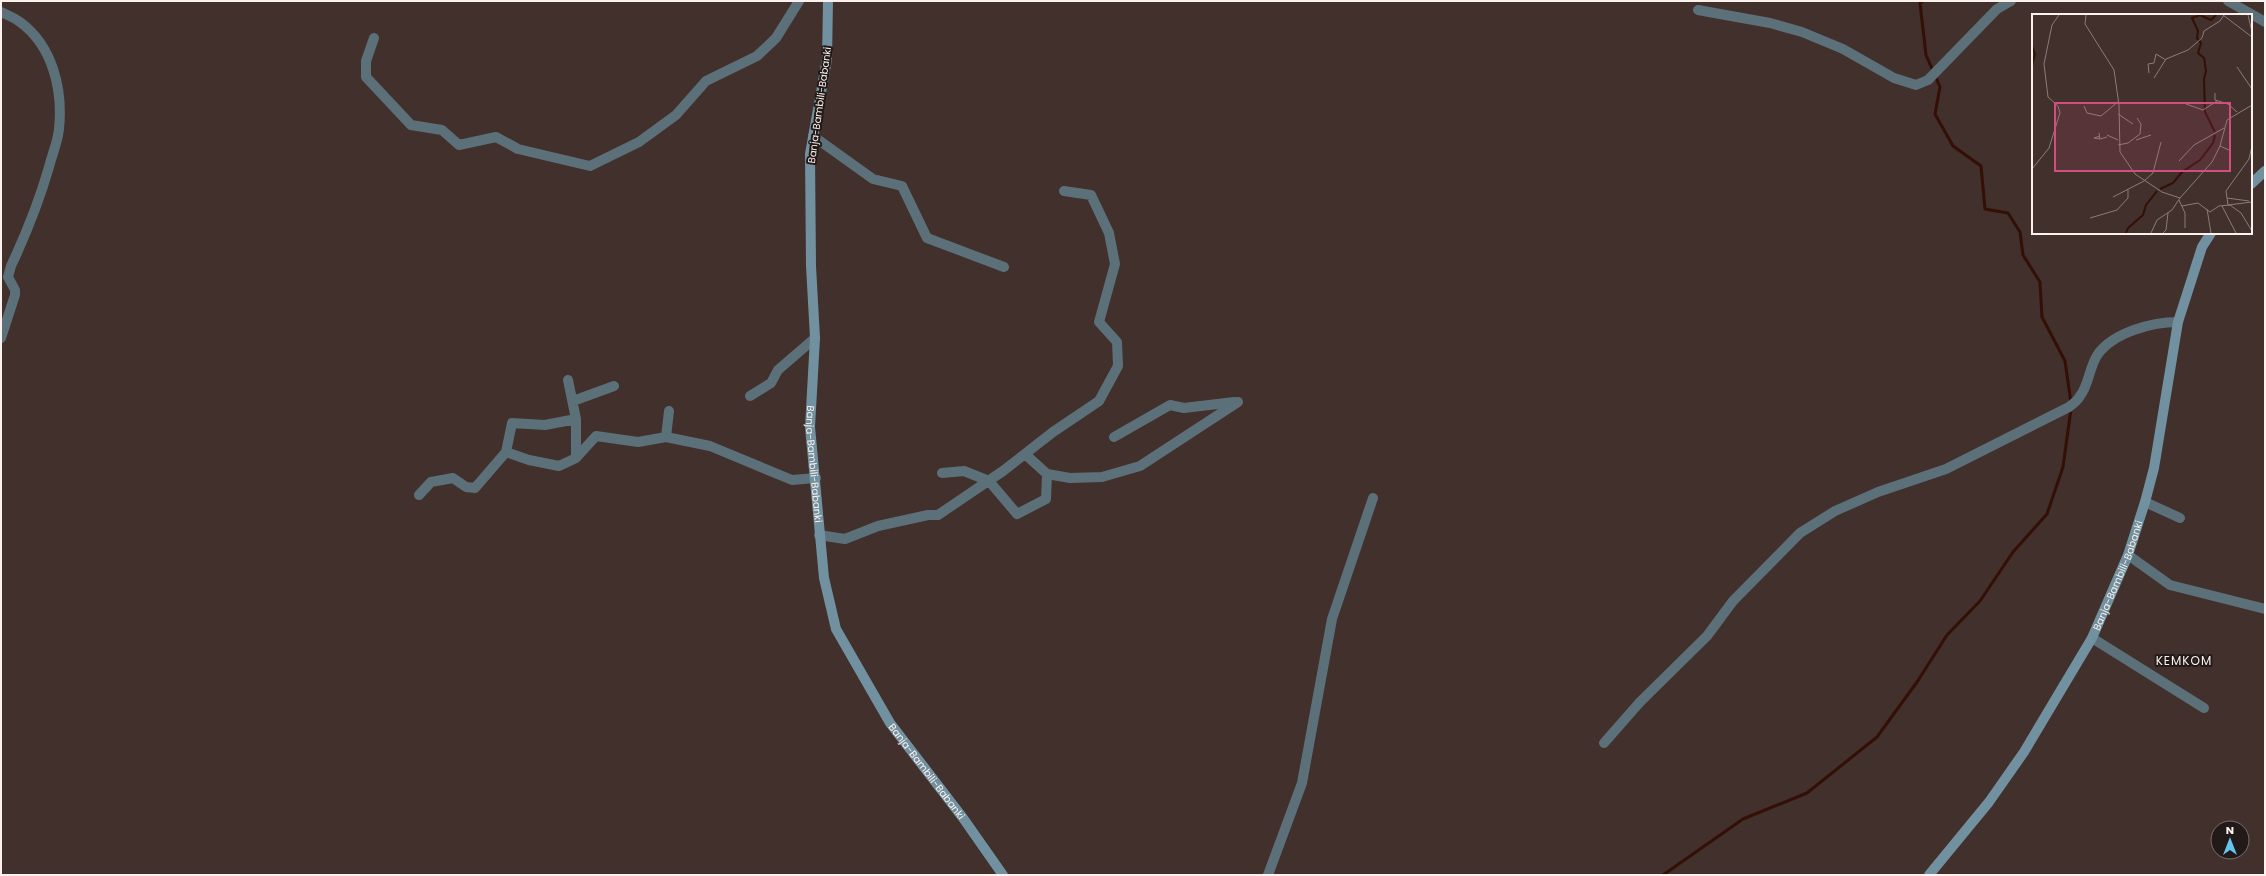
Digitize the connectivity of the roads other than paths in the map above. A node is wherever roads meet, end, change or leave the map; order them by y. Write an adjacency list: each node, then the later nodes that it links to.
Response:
1 (799, 1): 10 (street)
2 (828, 1): 11 (street, Banja-Bambili-Babanki)
3 (2011, 1): 5 (street)
4 (2228, 1): 7 (street)
5 (1698, 10)
6 (1, 12): 18 (street)
7 (2251, 14)
8 (2252, 15): 9 (street)
9 (2265, 22)
10 (374, 38)
11 (813, 136): 16 (street); 19 (street, Banja-Bambili-Babanki)
12 (2265, 171): 13 (street)
13 (2252, 183)
14 (1064, 191): 29 (street)
15 (2210, 234): 17 (street, Banja-Bambili-Babanki)
16 (1004, 267)
17 (2178, 322): 37 (street, Banja-Bambili-Babanki); 44 (street)
18 (1, 338)
19 (815, 338): 22 (street); 33 (street, Banja-Bambili-Babanki)
20 (568, 380): 23 (street)
21 (614, 386): 23 (street)
22 (750, 396)
23 (573, 401): 25 (street)
24 (669, 411): 26 (street)
25 (576, 419): 28 (street); 30 (street)
26 (666, 437): 30 (street); 33 (street)
27 (1114, 437): 32 (street)
28 (506, 452): 30 (street); 35 (street)
29 (1025, 454): 32 (street); 34 (street)
30 (576, 458)
31 (942, 473): 34 (street)
32 (1047, 474): 34 (street)
33 (816, 478): 39 (street, Banja-Bambili-Babanki)
34 (989, 481): 39 (street)
35 (419, 495)
36 (1373, 498): 46 (street)
37 (2145, 502): 38 (street); 40 (street, Banja-Bambili-Babanki)
38 (2180, 518)
39 (819, 535): 45 (street, Banja-Bambili-Babanki)
40 (2128, 555): 41 (street); 42 (street, Banja-Bambili-Babanki)
41 (2265, 609)
42 (2092, 638): 43 (street); 47 (street, Banja-Bambili-Babanki)
43 (2204, 708)
44 (1604, 743)
45 (1003, 875)
46 (1268, 875)
47 (1929, 875)

